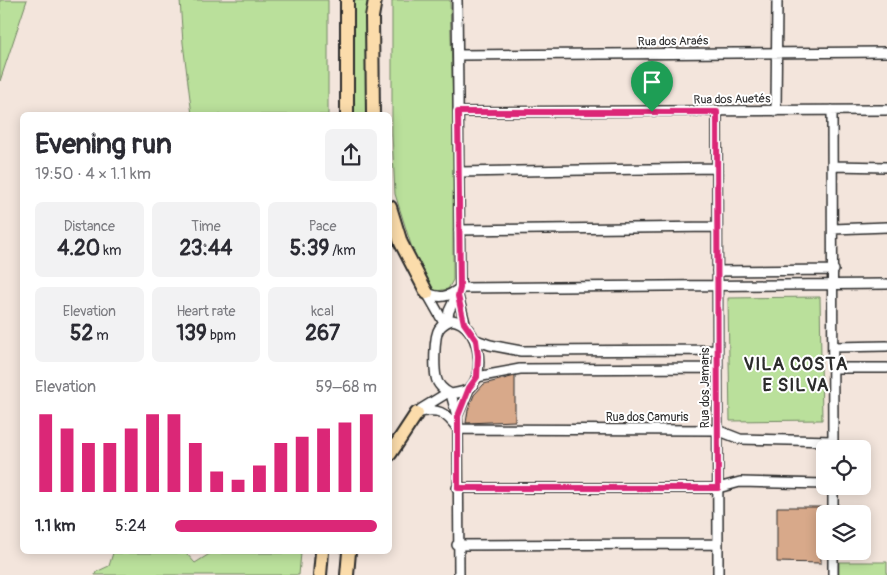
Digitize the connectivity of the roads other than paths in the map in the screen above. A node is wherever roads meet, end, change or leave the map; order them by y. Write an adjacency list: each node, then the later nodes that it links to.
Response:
1 (377, 0): 13 (highway); 14 (highway)
2 (457, 0): 7 (street)
3 (777, 0): 5 (street)
4 (347, 4): 11 (highway); 12 (highway)
5 (776, 52): 6 (street, Rua dos Araés); 7 (street, Rua dos Araés); 10 (street)
6 (887, 52)
7 (458, 55): 15 (street)
8 (832, 110): 9 (street, Rua dos Auetés); 10 (street, Rua dos Auetés); 17 (street)
9 (887, 110)
10 (776, 111): 16 (street, Rua dos Auetés)
11 (347, 112)
12 (351, 112)
13 (373, 112)
14 (378, 112)
15 (458, 112): 16 (street, Rua dos Auetés); 20 (street)
16 (717, 112): 19 (street, Rua dos Jamaris)
17 (833, 166): 18 (street); 23 (street)
18 (887, 167)
19 (717, 168): 20 (street); 22 (street, Rua dos Jamaris)
20 (459, 172): 25 (street)
21 (392, 214): 32 (highway)
22 (717, 228): 25 (street); 27 (street, Rua dos Jamaris)
23 (833, 228): 24 (street); 26 (street)
24 (887, 228)
25 (459, 230): 31 (street)
26 (834, 270): 27 (street); 28 (street)
27 (717, 271): 29 (street, Rua dos Jamaris)
28 (834, 283): 29 (street); 30 (street); 37 (street)
29 (717, 284): 31 (street); 38 (street, Rua dos Jamaris)
30 (887, 284)
31 (459, 292): 32 (street); 33 (street); 34 (street)
32 (427, 293): 33 (street)
33 (446, 322): 34 (street); 46 (street)
34 (464, 323): 35 (street)
35 (476, 340): 39 (street); 44 (street)
36 (887, 346): 37 (street)
37 (834, 348): 42 (street)
38 (717, 350): 39 (street); 41 (street, Rua dos Jamaris)
39 (521, 351): 40 (street)
40 (520, 368): 41 (street); 44 (street)
41 (717, 368): 50 (street, Rua dos Jamaris)
42 (834, 368): 43 (street); 51 (street)
43 (887, 368)
44 (477, 377): 45 (street)
45 (469, 388): 46 (street); 48 (street)
46 (449, 393): 47 (street); 48 (street)
47 (416, 413): 49 (street); 53 (highway)
48 (458, 416): 49 (street)
49 (458, 429): 50 (street, Rua dos Camuris); 55 (street)
50 (717, 430): 52 (street, Rua dos Camuris); 56 (street, Rua dos Jamaris)
51 (833, 440)
52 (816, 444)
53 (392, 451)
54 (816, 484): 56 (street)
55 (458, 488): 56 (street); 58 (street)
56 (718, 488): 57 (street, Rua dos Jamaris)
57 (718, 544): 58 (street); 65 (street, Rua dos Jamaris)
58 (457, 545): 64 (street)
59 (322, 554): 62 (highway)
60 (349, 554): 63 (highway)
61 (833, 560): 66 (street)
62 (320, 575)
63 (347, 575)
64 (459, 575)
65 (718, 575)
66 (833, 575)

